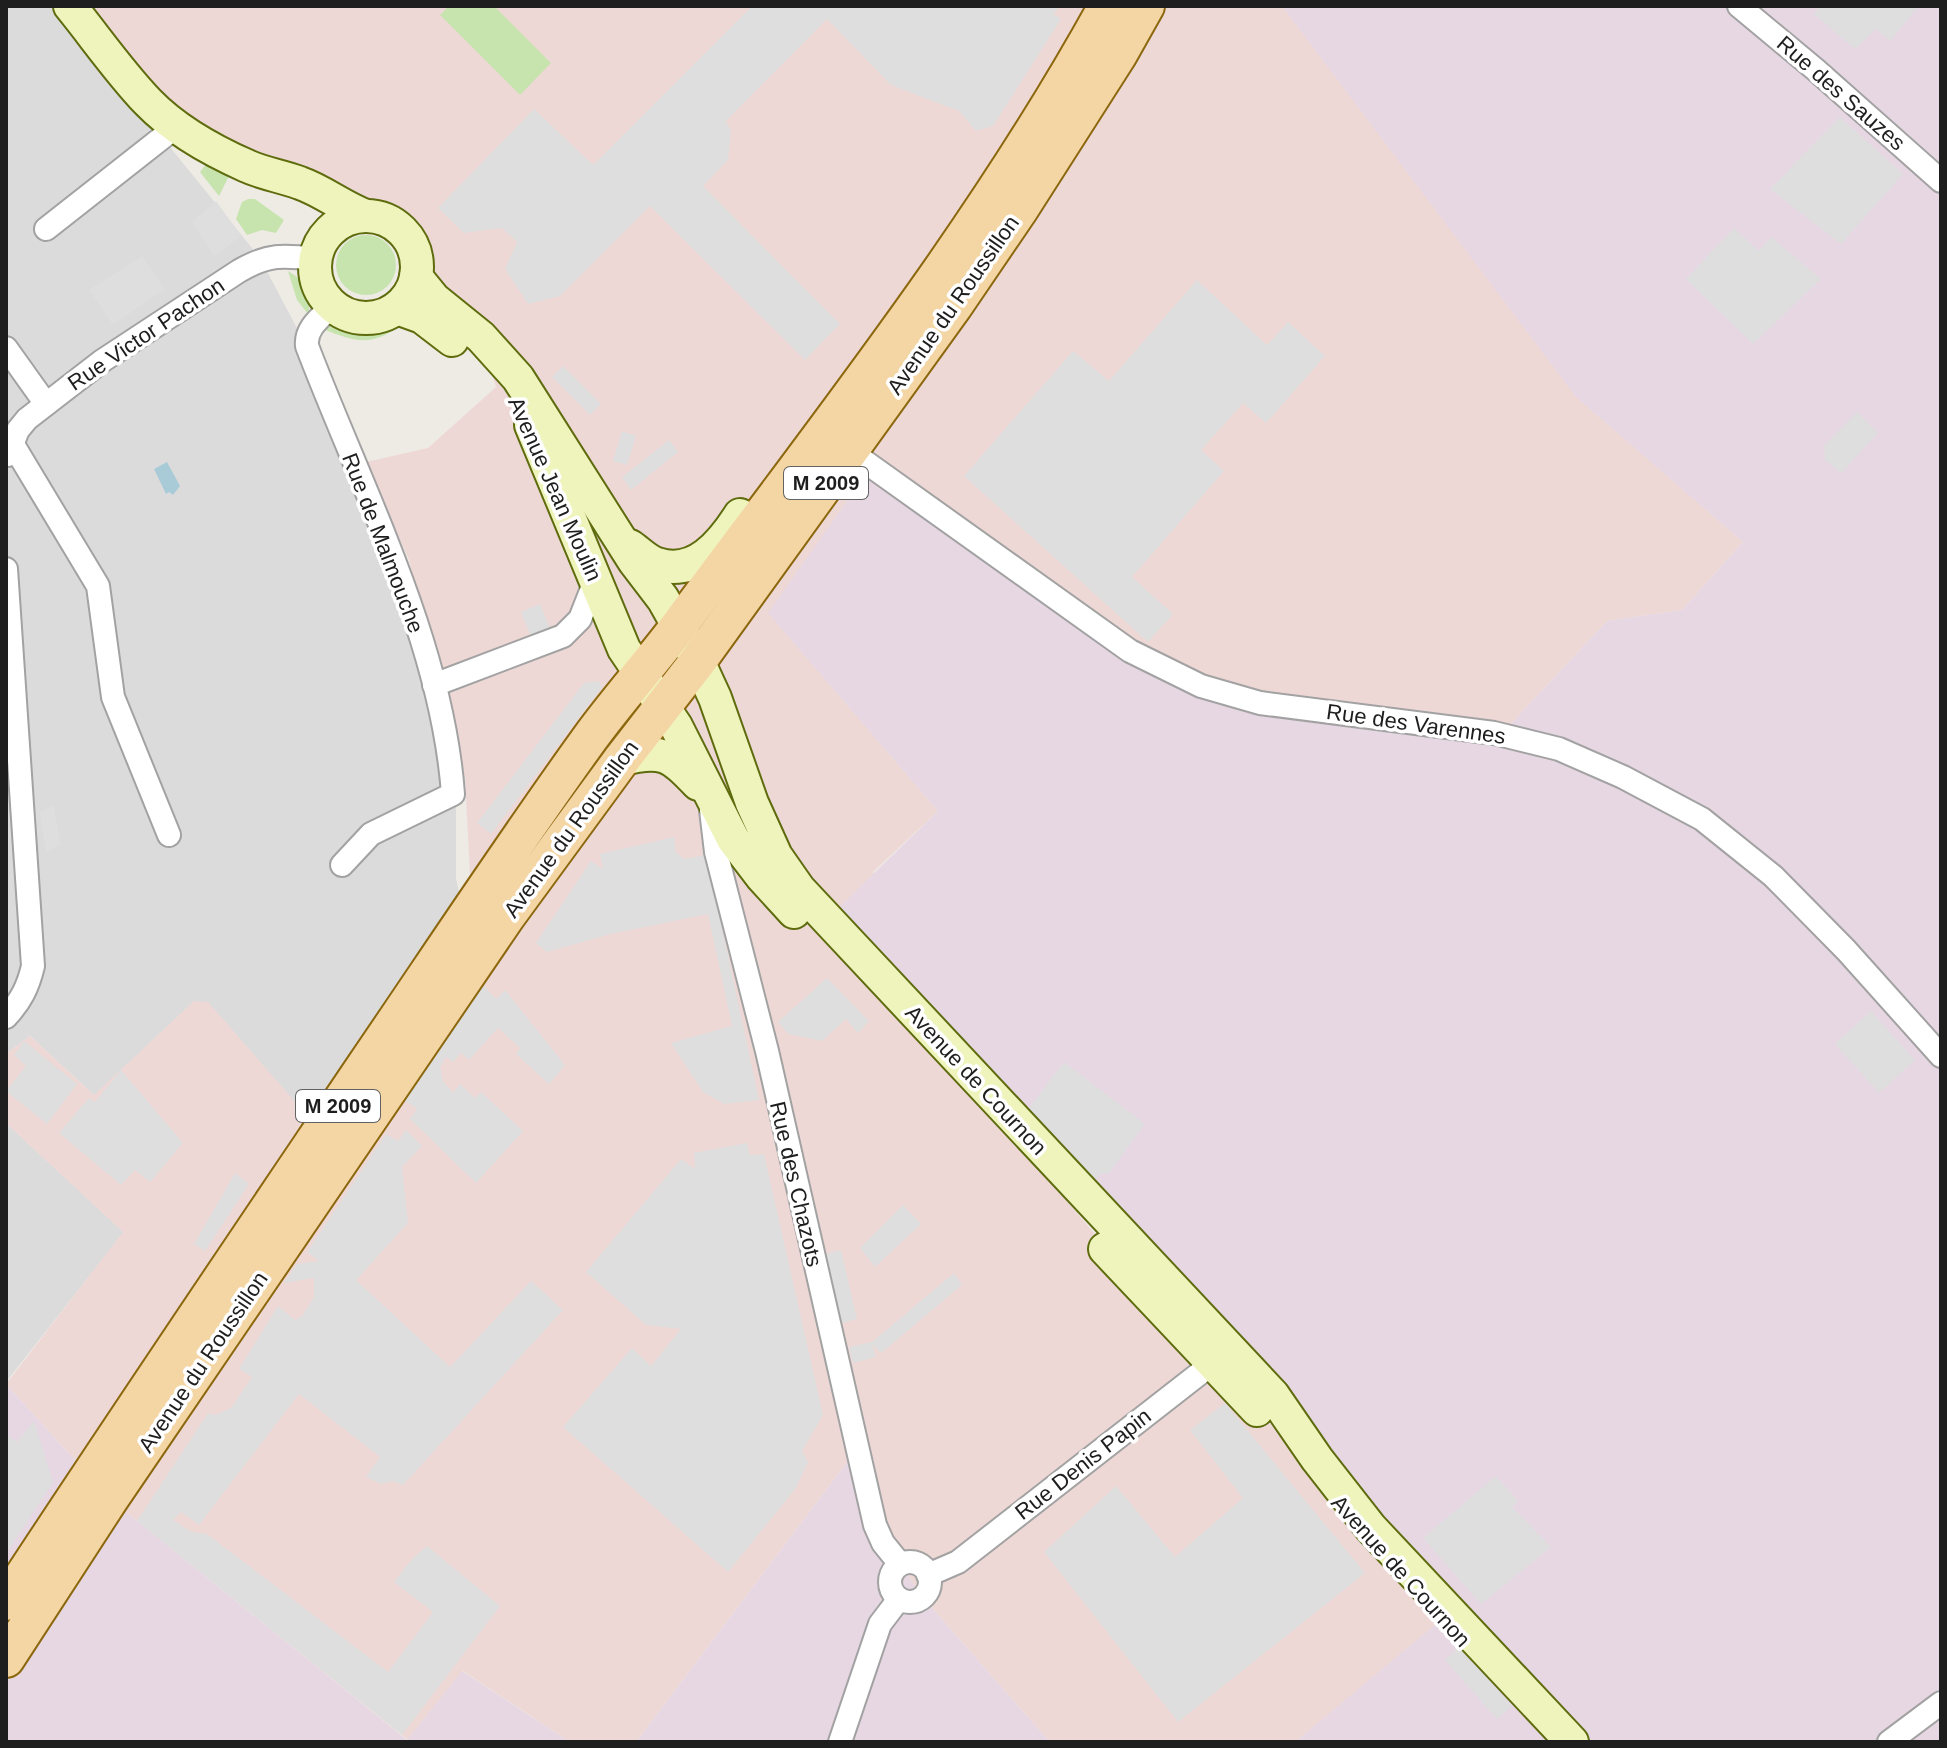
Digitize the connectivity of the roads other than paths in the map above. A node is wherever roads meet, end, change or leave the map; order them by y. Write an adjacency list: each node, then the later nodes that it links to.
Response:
1 (70, 6): 5 (main road)
2 (1107, 6): 10 (main road, Avenue du Roussillon / M 2009)
3 (1146, 6): 10 (main road, Avenue du Roussillon / M 2009)
4 (1739, 6): 7 (street, Rue des Sauzes)
5 (177, 126): 6 (main road); 9 (street)
6 (266, 174): 8 (main road); 11 (main road)
7 (1941, 181)
8 (366, 216): 11 (main road); 12 (main road)
9 (46, 229)
10 (986, 231): 13 (main road, Avenue du Roussillon / M 2009); 20 (main road)
11 (319, 250): 14 (main road); 17 (street, Rue Victor Pachon)
12 (416, 277): 15 (main road); 21 (main road, Avenue Jean Moulin)
13 (936, 304): 19 (main road, Avenue du Roussillon / M 2009); 20 (main road, Avenue du Roussillon / M 2009)
14 (333, 305): 15 (main road); 27 (street, Rue de Malmouche)
15 (397, 308): 23 (main road, Avenue Jean Moulin)
16 (6, 348): 17 (street)
17 (46, 404): 18 (street, Rue Victor Pachon)
18 (9, 451): 32 (street)
19 (850, 451): 25 (main road, Avenue du Roussillon / M 2009); 36 (street, Rue des Varennes)
20 (738, 533): 21 (main road); 24 (main road, Avenue du Roussillon / M 2009)
21 (618, 536): 24 (main road, Avenue Jean Moulin)
22 (6, 569): 29 (street)
23 (595, 581): 26 (main road, Avenue Jean Moulin); 27 (street)
24 (678, 626): 25 (main road, Avenue Jean Moulin); 26 (main road, Avenue du Roussillon / M 2009)
25 (698, 661): 28 (main road, Avenue du Roussillon / M 2009); 33 (main road, Avenue de Cournon)
26 (639, 674): 28 (main road, Avenue Jean Moulin); 41 (main road, Avenue du Roussillon / M 2009)
27 (434, 685): 34 (street, Rue de Malmouche)
28 (663, 705): 30 (main road, Avenue du Roussillon / M 2009); 31 (main road, Avenue de Cournon)
29 (12, 753): 35 (street)
30 (622, 759): 31 (main road); 42 (main road, Avenue du Roussillon / M 2009)
31 (710, 796): 33 (main road, Avenue de Cournon)
32 (169, 835)
33 (737, 839): 37 (main road, Avenue de Cournon); 38 (street, Rue des Chazots)
34 (342, 865)
35 (6, 1017)
36 (1941, 1056)
37 (1217, 1350): 39 (street, Rue Denis Papin); 45 (main road, Avenue de Cournon); 46 (main road, Avenue de Cournon)
38 (900, 1564): 39 (street); 40 (street)
39 (928, 1575): 40 (street)
40 (899, 1599): 44 (street)
41 (6, 1602)
42 (6, 1659)
43 (1941, 1703): 47 (street)
44 (840, 1742)
45 (1559, 1742)
46 (1572, 1742)
47 (1889, 1742)

